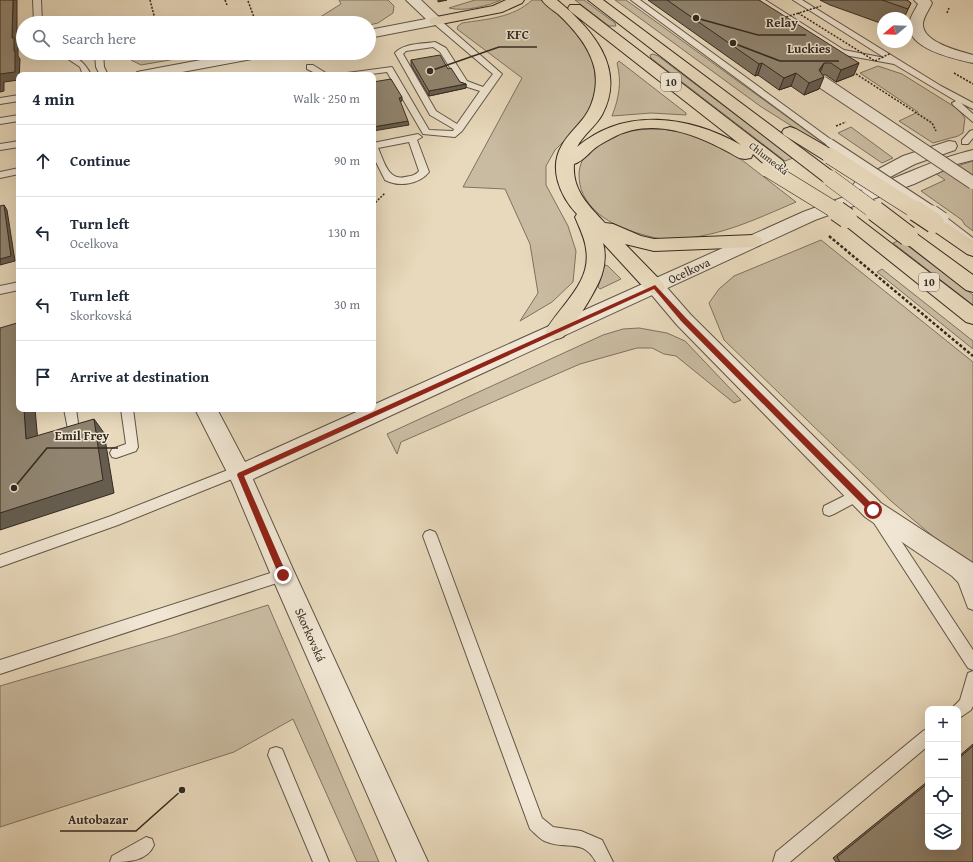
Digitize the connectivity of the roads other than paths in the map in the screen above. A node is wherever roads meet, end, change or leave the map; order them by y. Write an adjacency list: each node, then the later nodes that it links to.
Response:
1 (37, 0): 11 (lane)
2 (413, 0): 12 (street)
3 (517, 0): 12 (main road)
4 (549, 0): 45 (main road)
5 (565, 0): 44 (main road, Chlumecká / 10)
6 (595, 0): 25 (main road, Chlumecká / 10)
7 (635, 0): 41 (lane)
8 (760, 0): 18 (lane)
9 (797, 0): 18 (lane)
10 (921, 0): 14 (street)
11 (38, 16)
12 (436, 21): 13 (street); 28 (lane)
13 (376, 33)
14 (973, 59)
15 (75, 60): 20 (lane)
16 (99, 60): 21 (lane)
17 (224, 60): 22 (street)
18 (901, 64): 27 (lane)
19 (310, 67): 23 (lane)
20 (86, 72)
21 (103, 72)
22 (158, 72)
23 (319, 72)
24 (368, 72): 36 (lane)
25 (694, 75): 41 (main road, 10); 55 (main road, Chlumecká / 10, bridge)
26 (822, 82): 48 (street, bridge)
27 (938, 88): 31 (lane); 33 (lane)
28 (484, 90): 35 (lane); 35 (lane)
29 (16, 98): 30 (lane)
30 (0, 101)
31 (973, 106)
32 (16, 118): 34 (lane)
33 (973, 119)
34 (0, 121)
35 (459, 129): 36 (lane)
36 (426, 132): 37 (lane)
37 (412, 139): 40 (lane); 43 (lane)
38 (971, 143): 50 (street, Ocelkova); 50 (street, Ocelkova)
39 (16, 144): 42 (lane)
40 (376, 145)
41 (824, 146): 51 (main road, 10, bridge)
42 (0, 147)
43 (376, 152)
44 (773, 167): 45 (main road); 59 (main road, 10, bridge)
45 (565, 168): 49 (main road)
46 (16, 172): 47 (lane)
47 (0, 175)
48 (973, 183)
49 (587, 214): 52 (main road); 57 (main road); 60 (main road)
50 (809, 216): 52 (street, Ocelkova)
51 (939, 221): 53 (lane); 54 (main road, 10)
52 (754, 241): 57 (street, Ocelkova)
53 (973, 243)
54 (973, 250)
55 (973, 285)
56 (16, 287): 58 (lane)
57 (655, 287): 60 (street, Ocelkova); 69 (street)
58 (0, 290)
59 (973, 317)
60 (555, 332): 64 (street, Ocelkova)
61 (70, 412): 66 (lane)
62 (127, 412): 67 (lane)
63 (208, 412): 68 (street, Skorkovská)
64 (376, 412)
65 (376, 412): 68 (street, Ocelkova)
66 (73, 430)
67 (116, 453)
68 (239, 473): 72 (lane); 74 (street, Skorkovská)
69 (865, 502): 70 (lane); 73 (street); 76 (lane)
70 (829, 510)
71 (430, 536): 86 (lane)
72 (0, 561)
73 (967, 574): 75 (lane)
74 (283, 575): 77 (lane); 85 (street, Skorkovská)
75 (973, 603)
76 (973, 663)
77 (0, 667)
78 (973, 678): 79 (lane)
79 (961, 709)
80 (925, 739): 87 (lane)
81 (276, 755): 84 (lane)
82 (146, 845): 83 (lane)
83 (118, 862)
84 (321, 862)
85 (413, 862)
86 (605, 862)
87 (781, 862)

